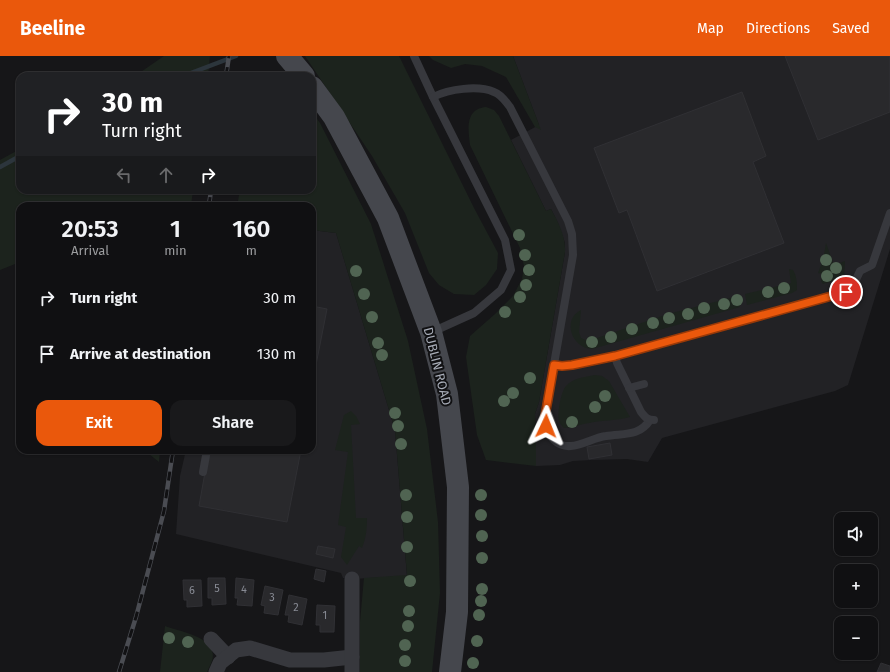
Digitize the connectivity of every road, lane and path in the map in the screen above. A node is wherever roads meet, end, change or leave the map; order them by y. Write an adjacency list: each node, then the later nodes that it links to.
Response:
1 (287, 56): 3 (main road)
2 (414, 56): 5 (lane)
3 (301, 72)
4 (316, 93): 7 (main road, DUBLIN ROAD)
5 (433, 97): 7 (lane); 9 (lane)
6 (890, 213): 8 (lane)
7 (431, 332): 19 (main road, DUBLIN ROAD)
8 (615, 356): 9 (lane); 11 (lane)
9 (554, 365): 11 (lane)
10 (644, 384): 11 (lane)
11 (629, 388)
12 (207, 454): 13 (lane)
13 (203, 472)
14 (352, 579): 17 (street)
15 (211, 639): 16 (street)
16 (228, 657): 17 (street); 18 (street)
17 (352, 665)
18 (216, 672)
19 (450, 672)

